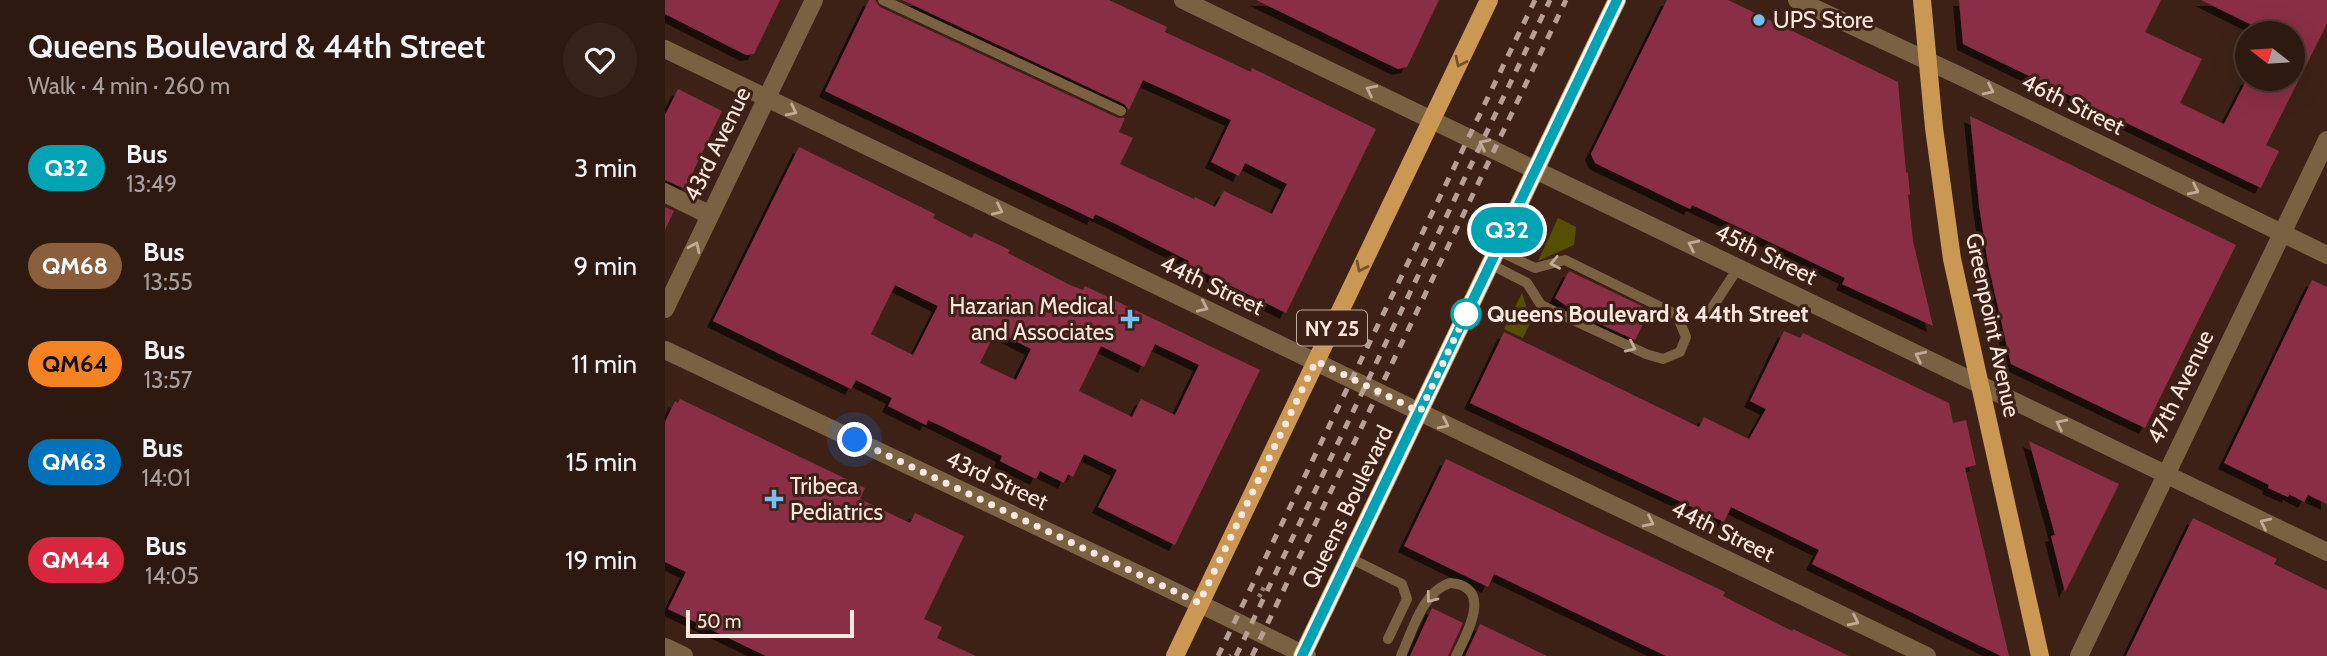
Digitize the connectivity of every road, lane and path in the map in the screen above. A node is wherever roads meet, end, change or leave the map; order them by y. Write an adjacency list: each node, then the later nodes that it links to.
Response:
1 (814, 0): 10 (street, 43rd Avenue)
2 (883, 0): 11 (lane)
3 (1183, 0): 12 (street, 45th Street, one-way to 3)
4 (1489, 0): 12 (main road, NY 25, one-way to 12)
5 (1617, 0): 14 (main road, Queens Boulevard)
6 (1797, 0): 9 (street, 46th Street)
7 (1922, 0): 9 (main road, Greenpoint Avenue)
8 (665, 49): 10 (street, 44th Street)
9 (1927, 61): 18 (street, 46th Street, one-way to 18); 26 (main road, Greenpoint Avenue)
10 (767, 99): 17 (street, 43rd Avenue); 25 (street, 44th Street, one-way to 25)
11 (1121, 111)
12 (1432, 119): 14 (street, 45th Street, one-way to 12); 25 (main road, NY 25, one-way to 25)
13 (2327, 140): 18 (street, 47th Avenue)
14 (1535, 169): 20 (main road, Queens Boulevard); 21 (street, 45th Street, one-way to 14)
15 (665, 188): 17 (lane)
16 (665, 198): 17 (lane)
17 (710, 215): 22 (street, 43rd Avenue, one-way to 17)
18 (2282, 233): 19 (street, 46th Street); 28 (street, 47th Avenue)
19 (2327, 255)
20 (1494, 257): 20 (lane, one-way to 20); 27 (main road, Queens Boulevard)
21 (1738, 268): 23 (lane); 26 (street, 45th Street, one-way to 21)
22 (665, 309)
23 (1709, 314)
24 (665, 350): 33 (street, 43rd Street)
25 (1316, 361): 27 (street, 44th Street); 33 (main road, NY 25)
26 (1981, 385): 28 (street, 45th Street, one-way to 26); 42 (main road, Greenpoint Avenue)
27 (1420, 412): 30 (main road, Queens Boulevard); 41 (street, 44th Street, one-way to 41)
28 (2165, 474): 29 (street, 45th Street, one-way to 28); 43 (street, 47th Avenue)
29 (2327, 552)
30 (1350, 558): 34 (lane); 36 (main road, Queens Boulevard)
31 (1264, 587): 32 (path)
32 (1259, 597)
33 (1199, 603): 36 (street, 43rd Street); 38 (main road, NY 25)
34 (1388, 639)
35 (665, 647): 37 (street)
36 (1304, 655)
37 (684, 656)
38 (1175, 656)
39 (1401, 656): 40 (lane, one-way to 39)
40 (1456, 656)
41 (1927, 656)
42 (2041, 656)
43 (2079, 656)

